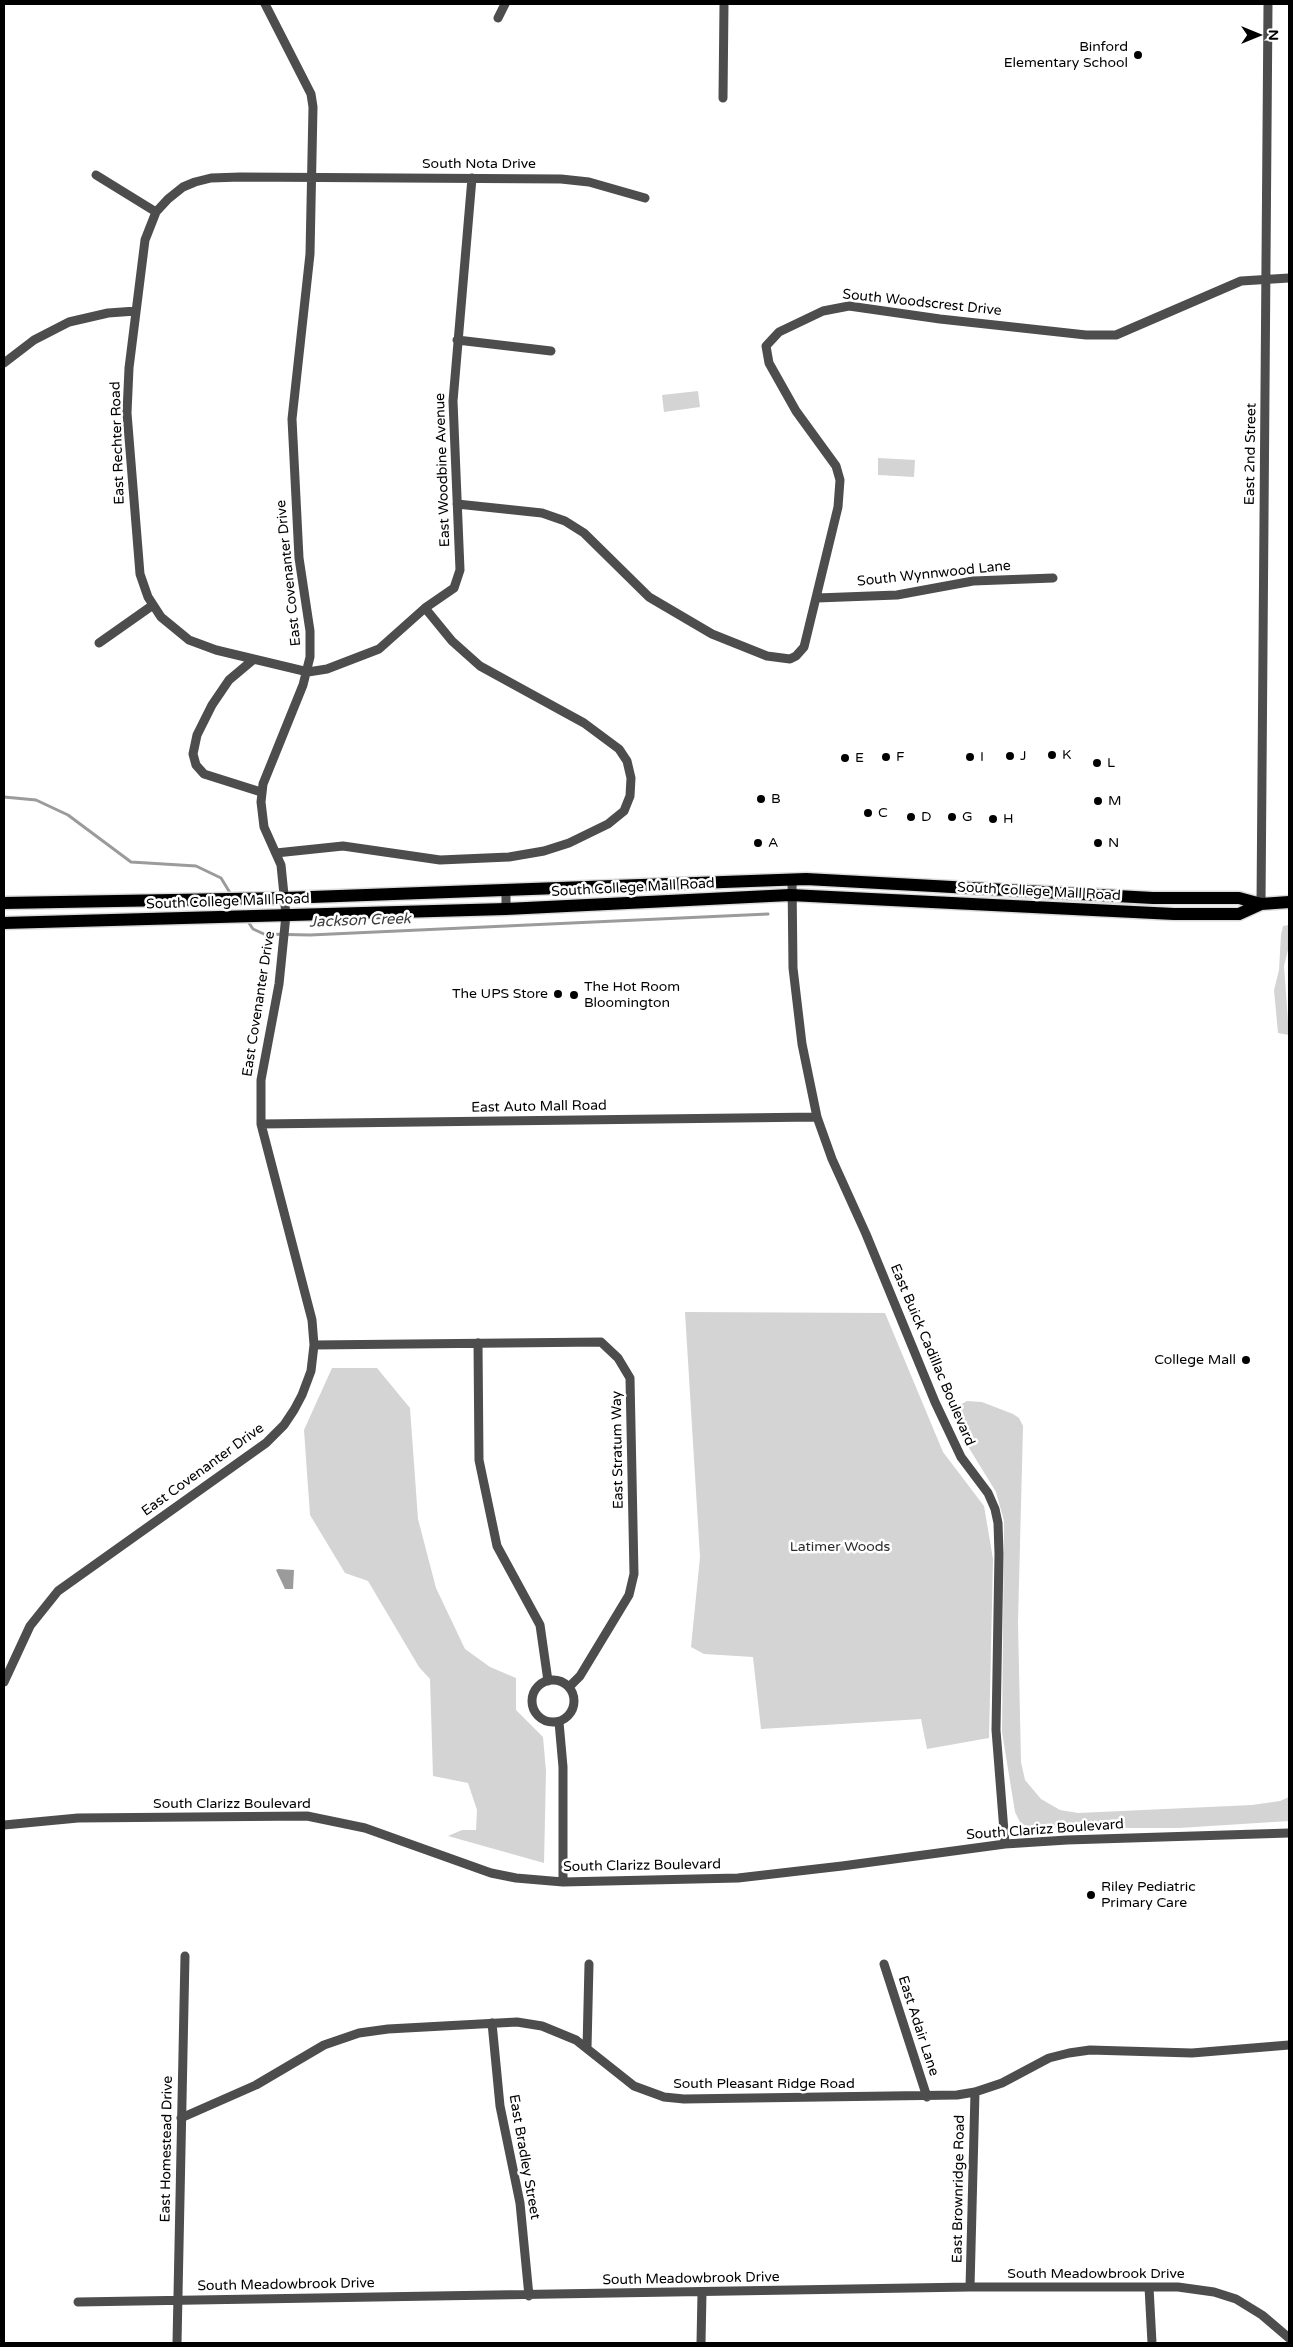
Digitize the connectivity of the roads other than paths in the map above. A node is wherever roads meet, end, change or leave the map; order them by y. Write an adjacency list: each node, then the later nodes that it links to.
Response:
1 (265, 4): 8 (street, East Covenanter Drive)
2 (505, 4): 5 (street)
3 (724, 4): 6 (street)
4 (1268, 4): 12 (street, East 2nd Street)
5 (498, 18)
6 (723, 98)
7 (96, 175): 11 (street)
8 (311, 178): 9 (street, South Nota Drive); 11 (street, East Rechter Road); 25 (street, East Covenanter Drive)
9 (472, 178): 10 (street, South Nota Drive); 15 (street, East Woodbine Avenue)
10 (645, 198)
11 (156, 212): 14 (street, East Rechter Road)
12 (1267, 278): 13 (street, South Woodscrest Drive); 20 (street, South Woodscrest Drive); 37 (street, East 2nd Street)
13 (1289, 278)
14 (136, 311): 17 (street); 21 (street, East Rechter Road)
15 (457, 340): 16 (street); 18 (street, East Woodbine Avenue)
16 (551, 351)
17 (4, 364)
18 (457, 504): 20 (street, South Woodscrest Drive); 22 (street, East Woodbine Avenue)
19 (1053, 578): 20 (street, South Wynnwood Lane)
20 (817, 598)
21 (152, 605): 23 (street); 24 (street, East Rechter Road)
22 (425, 608): 25 (street, East Woodbine Avenue); 27 (street)
23 (99, 643)
24 (254, 659): 25 (street, East Rechter Road); 26 (street)
25 (308, 672): 26 (street, East Covenanter Drive)
26 (261, 792): 27 (street, East Covenanter Drive)
27 (276, 853): 32 (street, East Covenanter Drive)
28 (792, 879): 29 (main road, South College Mall Road); 30 (street, East Buick Cadillac Boulevard); 31 (main road, South College Mall Road)
29 (506, 889): 32 (main road, South College Mall Road); 38 (street)
30 (790, 895): 38 (main road, South College Mall Road); 39 (main road, South College Mall Road); 44 (street, East Buick Cadillac Boulevard)
31 (1133, 896): 33 (main road, South College Mall Road); 39 (main road)
32 (284, 898): 36 (main road, South College Mall Road); 42 (street, East Covenanter Drive)
33 (1174, 899): 34 (main road, South College Mall Road); 40 (main road)
34 (1204, 899): 37 (main road, South College Mall Road); 41 (main road)
35 (1289, 902): 37 (main road, South College Mall Road)
36 (4, 903)
37 (1261, 904): 41 (main road, South College Mall Road)
38 (506, 909): 42 (main road, South College Mall Road)
39 (1127, 912): 40 (main road, South College Mall Road)
40 (1174, 914): 41 (main road, South College Mall Road)
41 (1199, 914)
42 (286, 921): 43 (main road, South College Mall Road); 45 (street, East Covenanter Drive)
43 (4, 923)
44 (817, 1117): 45 (street, East Auto Mall Road); 54 (street, East Buick Cadillac Boulevard)
45 (261, 1124): 47 (street, East Covenanter Drive)
46 (478, 1343): 47 (street, East Stratum Way); 48 (street); 50 (street, East Stratum Way)
47 (314, 1345): 49 (street, East Covenanter Drive)
48 (548, 1681): 50 (street); 51 (street)
49 (4, 1682)
50 (569, 1687): 51 (street)
51 (559, 1722): 55 (street)
52 (4, 1825): 55 (street, South Clarizz Boulevard)
53 (1289, 1833): 54 (street, South Clarizz Boulevard)
54 (1006, 1844): 55 (street, South Clarizz Boulevard)
55 (562, 1882)
56 (185, 1956): 64 (street, East Homestead Drive)
57 (589, 1964): 61 (street)
58 (884, 1964): 63 (street, East Adair Lane)
59 (492, 2023): 61 (street, South Pleasant Ridge Road); 64 (street, South Pleasant Ridge Road); 68 (street, East Bradley Street)
60 (1289, 2045): 62 (street, South Pleasant Ridge Road)
61 (587, 2048): 63 (street, South Pleasant Ridge Road)
62 (975, 2092): 63 (street, South Pleasant Ridge Road); 65 (street, East Brownridge Road)
63 (926, 2097)
64 (181, 2118): 69 (street, East Homestead Drive)
65 (970, 2287): 66 (street, South Meadowbrook Drive); 67 (street, South Meadowbrook Drive)
66 (1149, 2288): 71 (street, South Meadowbrook Drive); 74 (street)
67 (702, 2292): 68 (street, South Meadowbrook Drive); 73 (street)
68 (529, 2296): 69 (street, South Meadowbrook Drive)
69 (178, 2301): 70 (street, South Meadowbrook Drive); 72 (street, East Homestead Drive)
70 (78, 2302)
71 (1289, 2338)
72 (177, 2343)
73 (701, 2343)
74 (1152, 2343)

